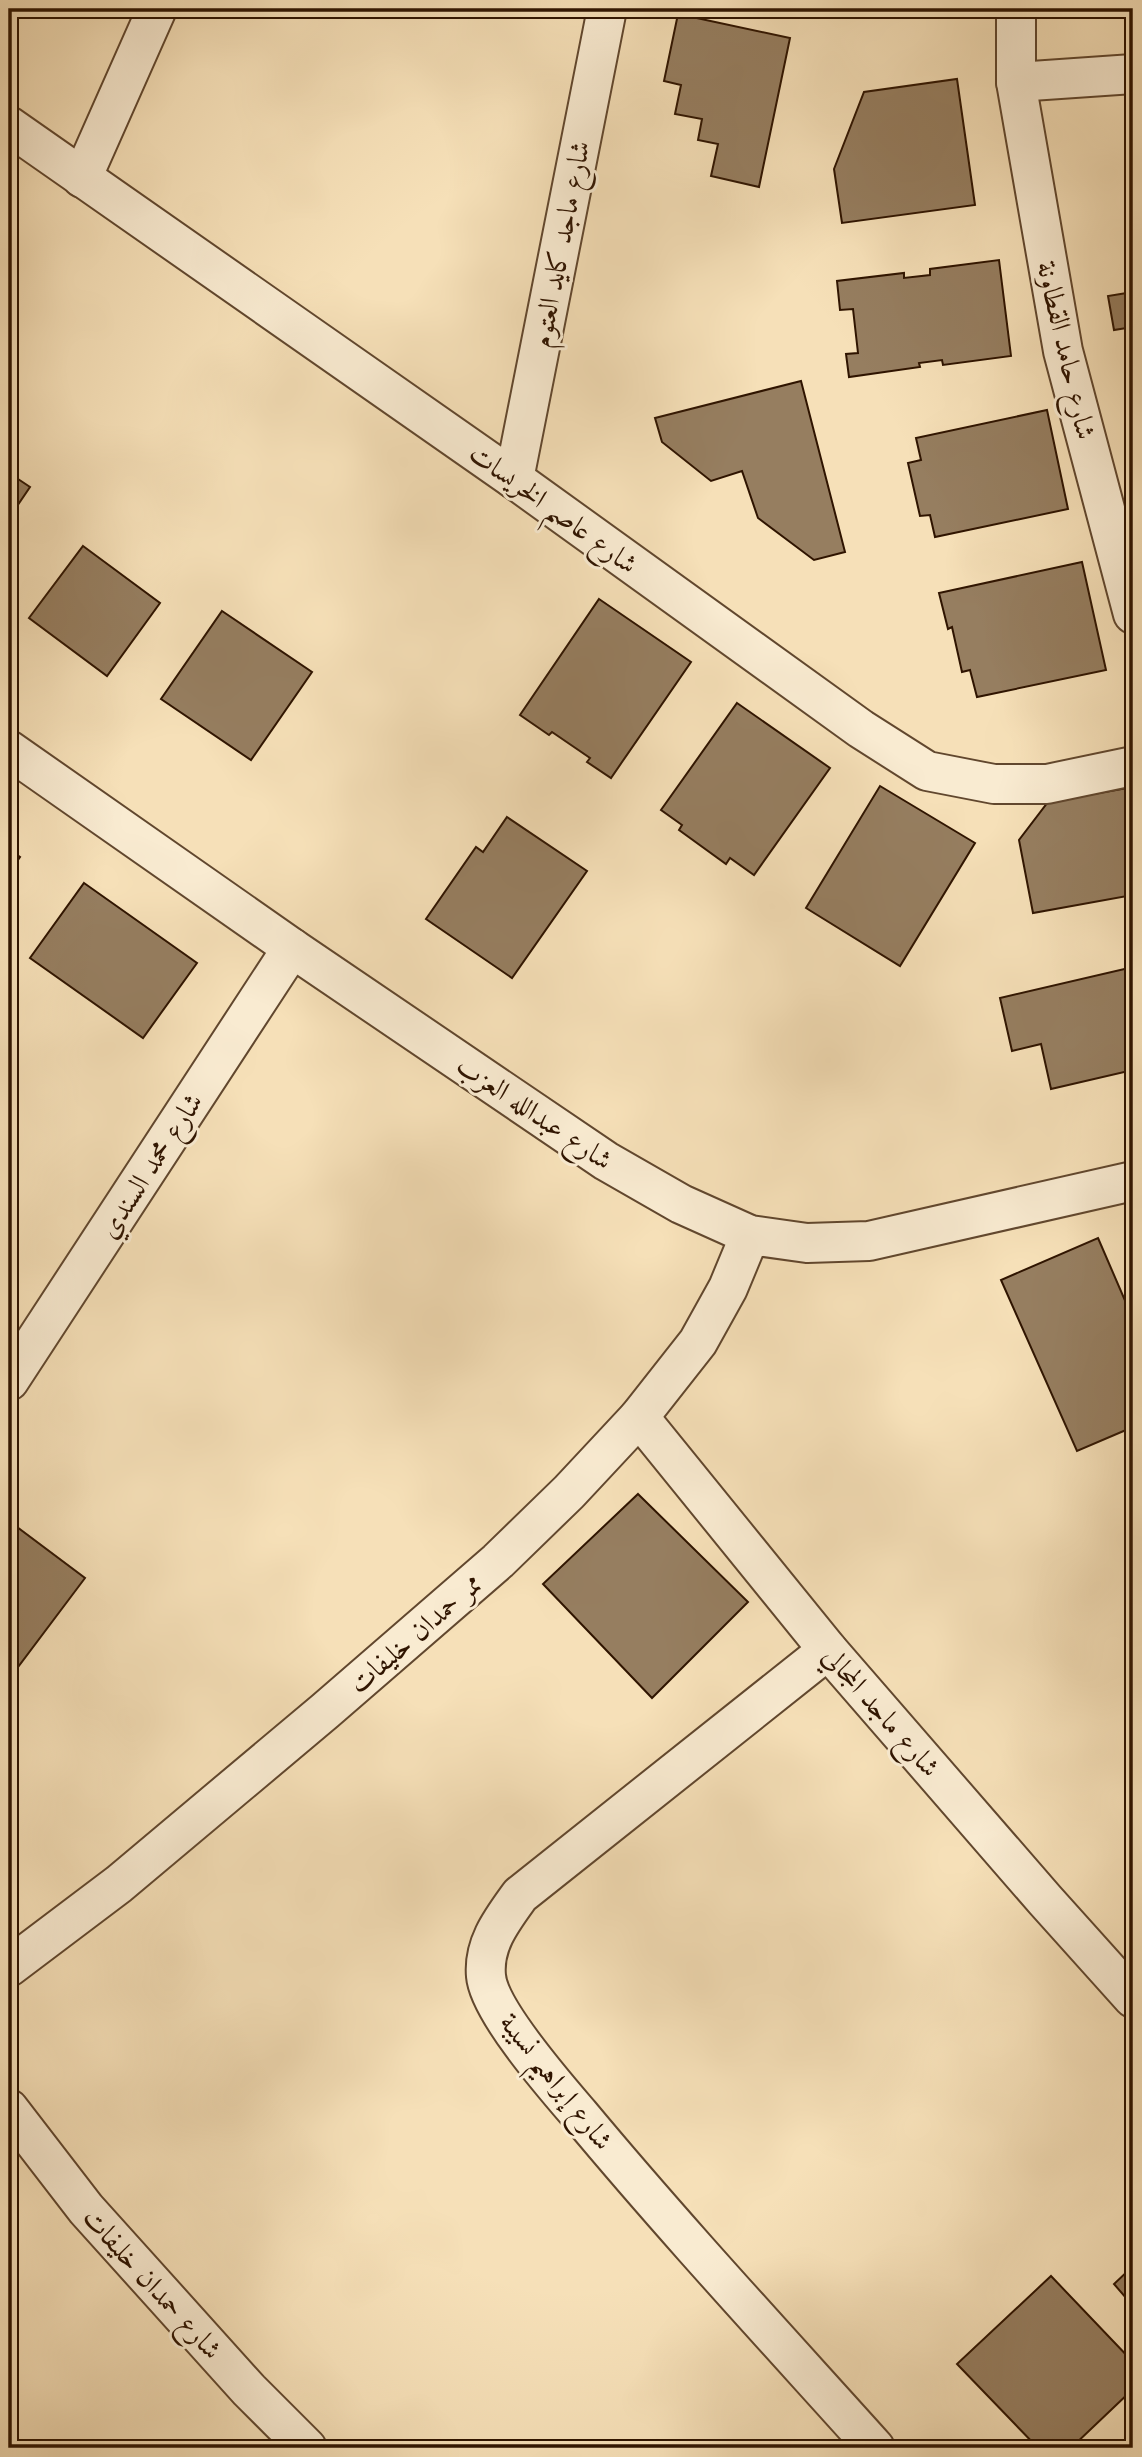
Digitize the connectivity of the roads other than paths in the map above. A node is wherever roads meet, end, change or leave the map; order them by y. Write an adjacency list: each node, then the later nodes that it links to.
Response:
1 (157, 9): 7 (street)
2 (607, 9): 8 (street, شارع ماجد كايد العتوم)
3 (1016, 9): 5 (street, شارع حامد القطاونة)
4 (1133, 74): 5 (street)
5 (1016, 82): 9 (street, شارع حامد القطاونة)
6 (9, 126): 7 (street, شارع عاصم الخريسات)
7 (82, 178): 8 (street, شارع عاصم الخريسات)
8 (514, 479): 11 (street, شارع عاصم الخريسات)
9 (1133, 614)
10 (9, 750): 12 (street, شارع عبدالله العزب)
11 (1133, 766)
12 (292, 948): 14 (street, شارع عبدالله العزب); 15 (street, شارع محمد السندي)
13 (1133, 1181): 14 (street, شارع عبدالله العزب)
14 (750, 1234): 16 (street, ممر حمدان خليفات)
15 (9, 1381)
16 (639, 1417): 17 (street, شارع ماجد المجالي); 18 (street, ممر حمدان خليفات)
17 (828, 1650): 19 (street, شارع ماجد المجالي); 22 (street, شارع إبراهيم نسيبة)
18 (9, 1967)
19 (1133, 1998)
20 (9, 2109): 21 (street, شارع حمدان خليفات)
21 (307, 2448)
22 (875, 2448)

